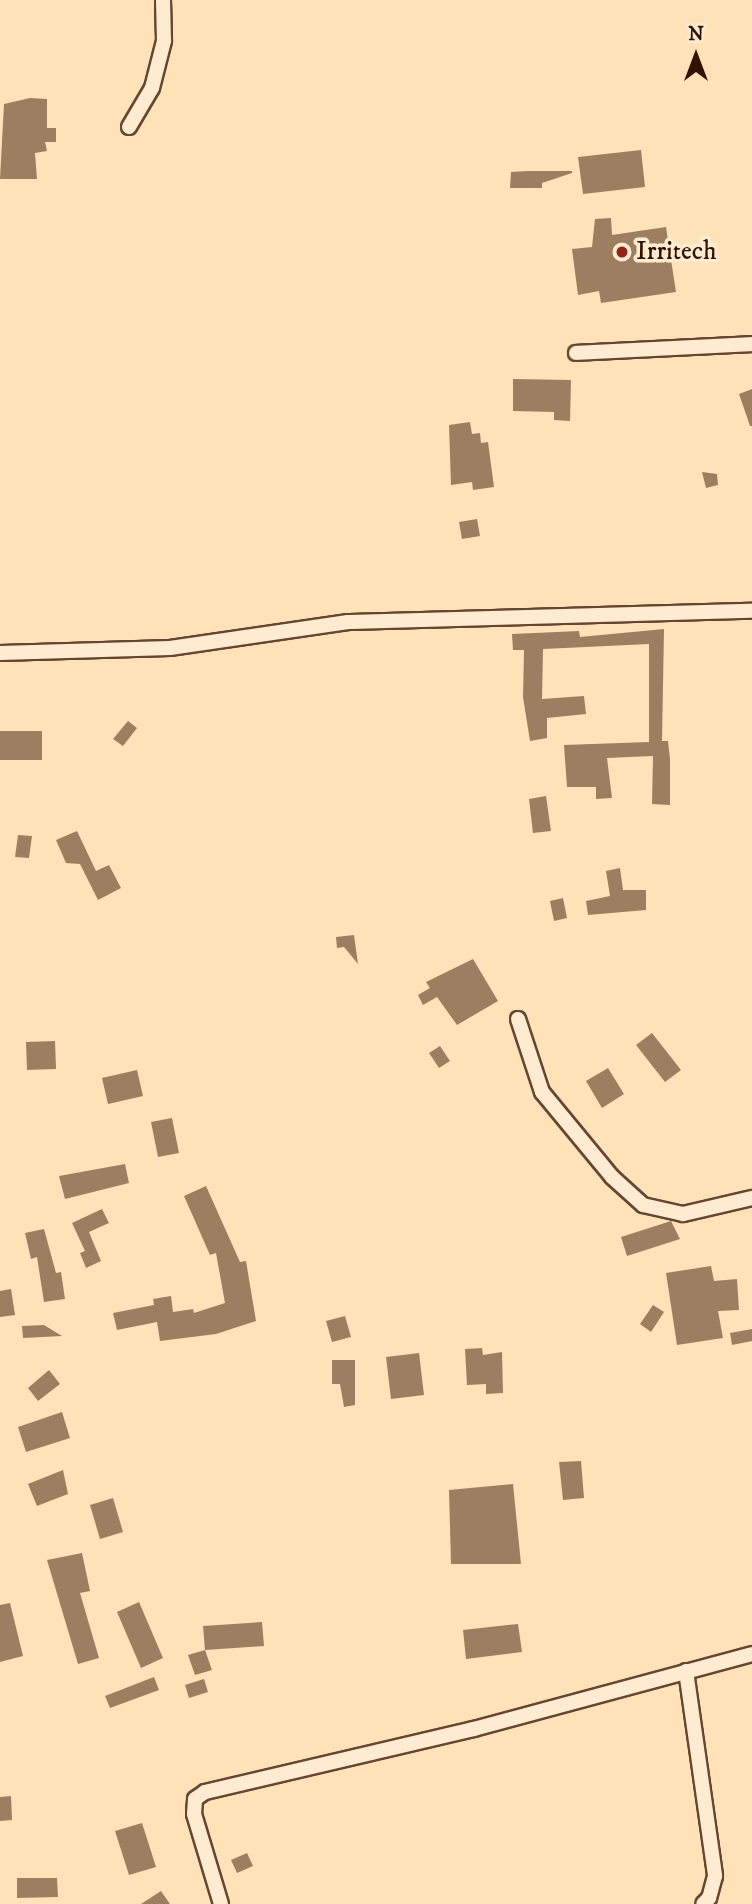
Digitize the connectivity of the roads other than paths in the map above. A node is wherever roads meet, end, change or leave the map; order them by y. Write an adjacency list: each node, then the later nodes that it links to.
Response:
1 (163, 0): 2 (street)
2 (129, 127)
3 (752, 344): 4 (street)
4 (576, 353)
5 (752, 611): 6 (street)
6 (0, 653)
7 (518, 1020): 8 (street)
8 (752, 1198)
9 (752, 1654): 10 (street)
10 (686, 1671): 11 (street); 12 (street)
11 (221, 1904)
12 (703, 1904)

